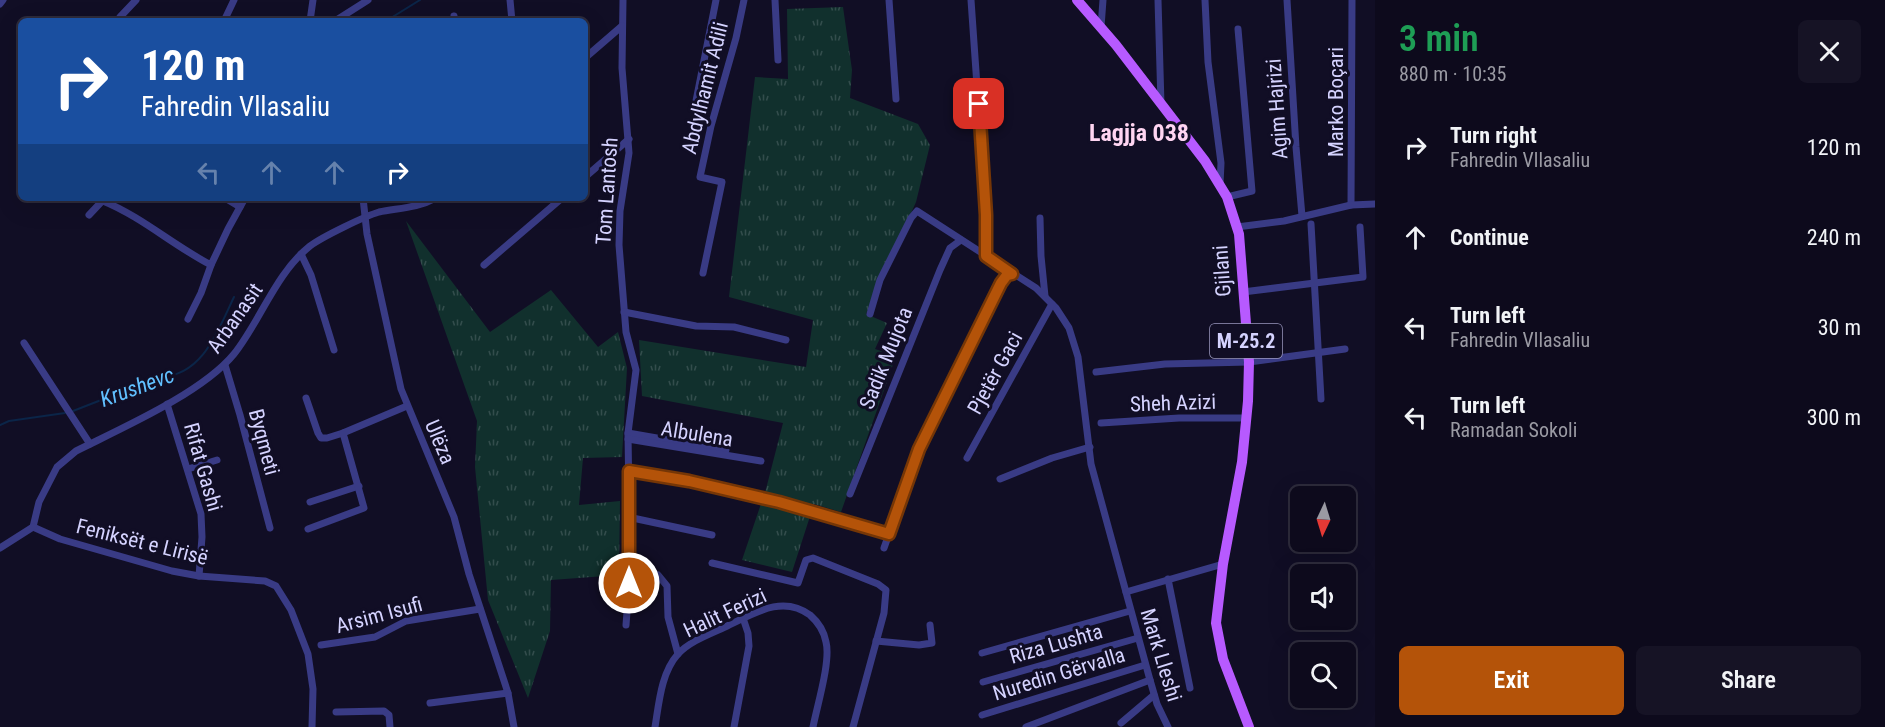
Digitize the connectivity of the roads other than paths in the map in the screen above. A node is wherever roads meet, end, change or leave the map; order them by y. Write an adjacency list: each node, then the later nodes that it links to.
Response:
1 (3, 0): 19 (street)
2 (136, 0): 20 (street)
3 (234, 0): 21 (street)
4 (313, 0): 22 (street)
5 (368, 0): 23 (street)
6 (510, 0): 24 (street)
7 (622, 0): 25 (street, Tom Lantosh)
8 (716, 0): 31 (street)
9 (744, 0): 60 (street, Abdylhamit Adili)
10 (775, 0): 29 (street)
11 (889, 0): 30 (street)
12 (971, 0): 57 (street)
13 (1077, 0): 26 (main road, Gjilani / M-25.2)
14 (1103, 0): 26 (street)
15 (1158, 0): 32 (street)
16 (1205, 0): 35 (street)
17 (1287, 0): 49 (street, Agim Hajrizi)
18 (1352, 0): 45 (street, Marko Boçari)
19 (0, 4)
20 (120, 17)
21 (225, 18)
22 (310, 18)
23 (339, 18)
24 (512, 18)
25 (622, 26): 28 (street); 33 (street, Tom Lantosh)
26 (1101, 27): 32 (main road, Gjilani / M-25.2)
27 (1238, 29): 36 (street)
28 (588, 55)
29 (778, 60)
30 (896, 99)
31 (696, 100)
32 (1161, 104): 35 (main road, Gjilani / M-25.2)
33 (629, 139): 34 (street); 66 (street, Tom Lantosh)
34 (588, 174)
35 (1220, 184): 36 (main road, Gjilani / M-25.2)
36 (1227, 196): 53 (main road, Gjilani / M-25.2)
37 (103, 201): 48 (street)
38 (106, 201): 58 (street)
39 (230, 201): 46 (street)
40 (243, 201): 46 (street)
41 (363, 201): 50 (street, Ulëza)
42 (429, 201): 50 (street, Arbanasit)
43 (559, 201): 59 (street)
44 (1375, 204): 45 (street)
45 (1351, 205): 49 (street)
46 (240, 207): 58 (street)
47 (917, 211): 55 (street, Mark Lleshi); 67 (street, Sadik Mujota)
48 (89, 215)
49 (1302, 216): 53 (street)
50 (365, 218): 56 (street, Arbanasit); 80 (street, Ulëza)
51 (1040, 218): 64 (street)
52 (1311, 224): 62 (street)
53 (1237, 227): 63 (main road, Gjilani / M-25.2)
54 (1360, 227): 62 (street)
55 (961, 240): 57 (street, Mark Lleshi); 95 (street, Sadik Mujota)
56 (301, 254): 72 (street); 75 (street, Arbanasit)
57 (986, 256): 61 (street, Mark Lleshi)
58 (211, 265): 68 (street)
59 (484, 266)
60 (703, 273)
61 (1012, 274): 64 (street, Mark Lleshi); 101 (street)
62 (1314, 283): 63 (street); 73 (street)
63 (1243, 292): 74 (main road, Gjilani / M-25.2)
64 (1045, 296): 65 (street, Mark Lleshi)
65 (1052, 304): 86 (street, Mark Lleshi); 88 (street, Pjetër Gaci)
66 (624, 312): 69 (street); 84 (street, Tom Lantosh)
67 (870, 314)
68 (188, 319)
69 (786, 340)
70 (24, 343): 85 (street)
71 (1345, 349): 73 (street)
72 (334, 350)
73 (1318, 354): 74 (street); 78 (street)
74 (1249, 362): 76 (street); 81 (main road, Gjilani / M-25.2)
75 (225, 365): 79 (street, Arbanasit); 99 (street, Byqmeti)
76 (1096, 372)
77 (306, 398): 83 (street)
78 (1321, 399)
79 (167, 404): 85 (street, Arbanasit); 91 (street, Rifat Gashi)
80 (407, 406): 83 (street); 111 (street, Ulëza)
81 (1247, 418): 82 (street, Sheh Azizi); 106 (main road, Gjilani / M-25.2)
82 (1101, 423)
83 (343, 433): 94 (street)
84 (628, 436): 87 (street, Albulena); 90 (street, Albulena); 92 (street, Tom Lantosh)
85 (90, 444): 98 (street, Arbanasit)
86 (1090, 447): 93 (street); 110 (street, Mark Lleshi)
87 (737, 452)
88 (967, 458)
89 (217, 460): 91 (street)
90 (761, 461)
91 (188, 469): 108 (street, Rifat Gashi)
92 (629, 471): 97 (street, Tom Lantosh); 101 (street)
93 (1000, 479)
94 (359, 486): 96 (street); 100 (street)
95 (850, 494)
96 (310, 502)
97 (628, 517): 102 (street); 114 (street, Tom Lantosh)
98 (33, 527): 103 (street); 108 (street, Feniksët e Lirisë)
99 (270, 528)
100 (308, 529)
101 (889, 534): 104 (street)
102 (712, 535)
103 (0, 548)
104 (884, 548)
105 (712, 562): 117 (street)
106 (1223, 564): 109 (street); 140 (main road, Gjilani / M-25.2)
107 (658, 575): 120 (street)
108 (199, 576): 131 (street, Feniksët e Lirisë)
109 (1168, 579): 110 (street); 124 (street)
110 (1126, 592): 112 (street, Mark Lleshi)
111 (480, 609): 118 (street, Arsim Isufi); 125 (street, Ulëza)
112 (1130, 611): 116 (street, Mark Lleshi); 119 (street)
113 (744, 618): 120 (street, Halit Ferizi); 135 (street); 136 (street, Halit Ferizi)
114 (626, 625)
115 (930, 625): 117 (street)
116 (1138, 638): 121 (street, Mark Lleshi); 123 (street, Riza Lushta)
117 (876, 641): 137 (street)
118 (321, 645)
119 (982, 653)
120 (678, 654): 134 (street)
121 (1145, 664): 122 (street, Mark Lleshi); 129 (street, Nuredin Gërvalla)
122 (1150, 680): 126 (street, Mark Lleshi); 138 (street)
123 (982, 682)
124 (1190, 688)
125 (507, 693): 127 (street); 133 (street, Ulëza)
126 (1154, 695): 130 (street); 139 (street, Mark Lleshi)
127 (430, 703)
128 (336, 712): 132 (street)
129 (982, 715)
130 (1120, 723)
131 (312, 727)
132 (390, 727)
133 (514, 727)
134 (655, 727)
135 (734, 727)
136 (813, 727)
137 (853, 727)
138 (1026, 727)
139 (1168, 727)
140 (1250, 727)

